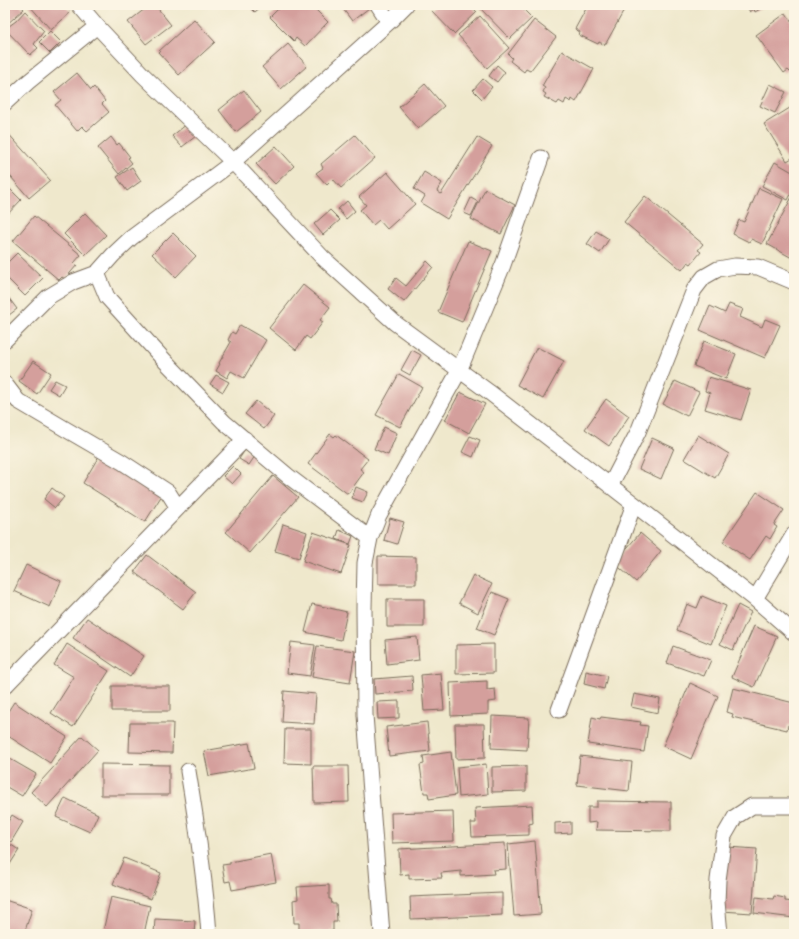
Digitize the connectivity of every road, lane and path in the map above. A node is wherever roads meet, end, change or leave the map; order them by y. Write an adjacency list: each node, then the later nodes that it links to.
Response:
1 (79, 5): 5 (street)
2 (378, 5): 4 (street)
3 (406, 5): 4 (street)
4 (389, 22): 8 (street)
5 (97, 26): 6 (street); 8 (street)
6 (5, 103)
7 (541, 158): 12 (street)
8 (233, 162): 9 (street); 12 (street)
9 (97, 273): 11 (street); 14 (street)
10 (794, 282): 15 (street)
11 (5, 340)
12 (459, 371): 15 (street); 19 (street)
13 (5, 384): 17 (street)
14 (245, 439): 17 (street); 19 (street)
15 (610, 486): 16 (street)
16 (634, 504): 20 (street); 23 (street)
17 (178, 508): 22 (street)
18 (794, 534): 20 (street)
19 (370, 538): 27 (street)
20 (755, 599): 21 (street)
21 (794, 633)
22 (5, 686)
23 (559, 710)
24 (188, 771): 26 (street)
25 (794, 806): 28 (street)
26 (210, 934)
27 (382, 934)
28 (720, 934)

